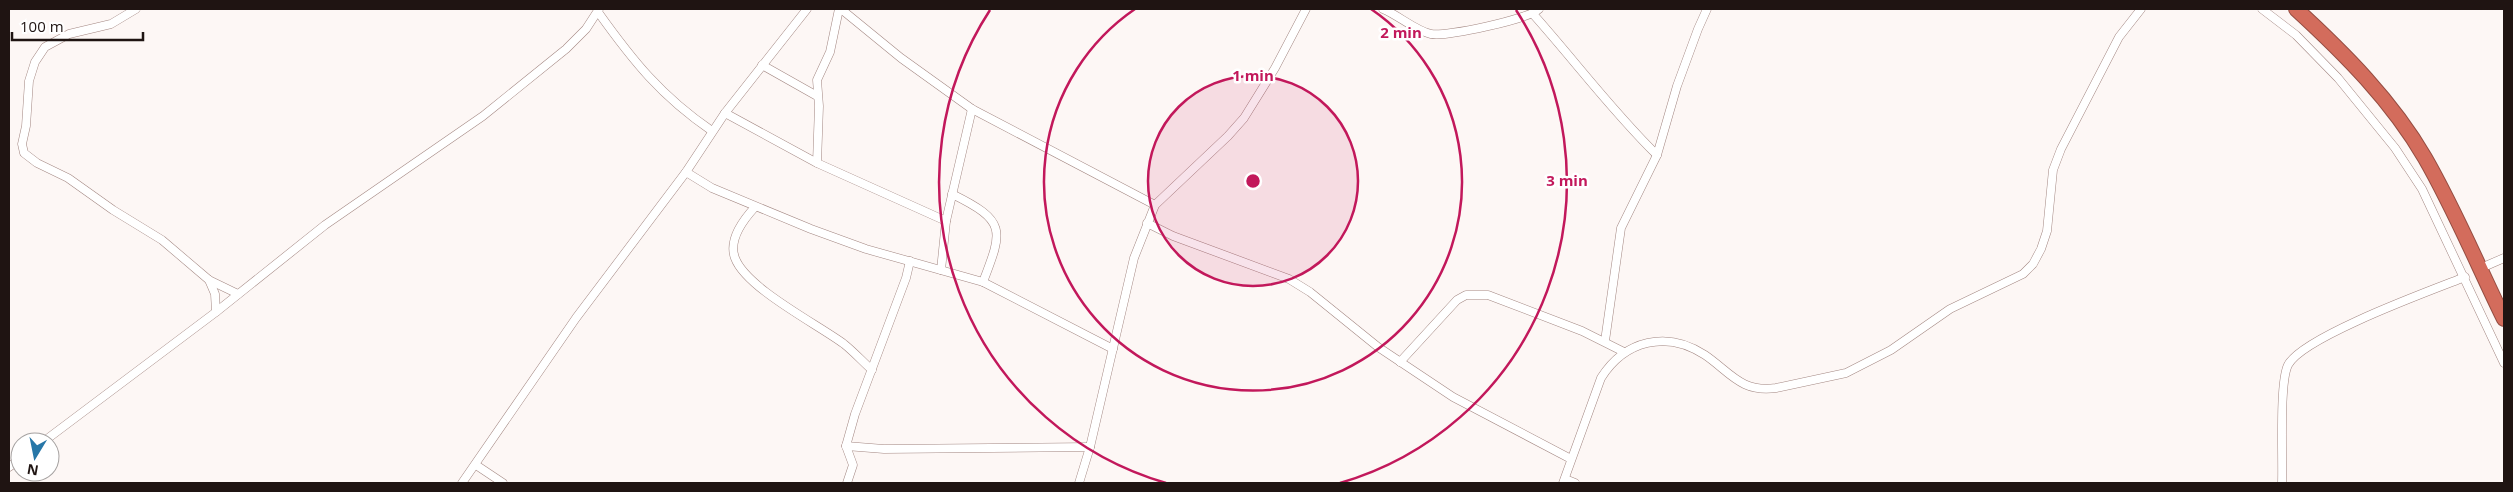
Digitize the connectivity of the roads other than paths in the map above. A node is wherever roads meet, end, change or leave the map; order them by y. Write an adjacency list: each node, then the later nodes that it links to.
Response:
1 (136, 9): 30 (street)
2 (806, 9): 12 (street)
3 (840, 9): 13 (street); 14 (street)
4 (1306, 9): 21 (street)
5 (1383, 9): 11 (street)
6 (1708, 9): 17 (street)
7 (2141, 9): 37 (street)
8 (2262, 9): 29 (street)
9 (2296, 9): 27 (highway)
10 (598, 10): 16 (street); 32 (street)
11 (1536, 12): 17 (street)
12 (762, 65): 13 (street); 15 (street)
13 (817, 96): 18 (street)
14 (972, 109): 20 (street); 21 (street)
15 (725, 113): 16 (street); 18 (street)
16 (712, 131): 19 (street)
17 (1657, 155): 35 (street)
18 (817, 162): 23 (street)
19 (686, 172): 22 (street); 45 (street)
20 (952, 194): 23 (street); 31 (street)
21 (1155, 205): 24 (street)
22 (755, 207): 26 (street); 40 (street)
23 (946, 221): 28 (street)
24 (1147, 224): 36 (street); 38 (street)
25 (2504, 258): 27 (street)
26 (910, 261): 28 (street); 40 (street)
27 (2481, 268): 34 (highway)
28 (941, 270): 31 (street)
29 (2465, 277): 39 (street); 52 (street)
30 (209, 280): 32 (street); 33 (street)
31 (983, 282): 36 (street)
32 (238, 294): 33 (street)
33 (216, 312): 41 (street)
34 (2504, 319)
35 (1605, 341): 37 (street); 38 (street)
36 (1113, 348): 43 (street)
37 (1624, 352): 44 (street)
38 (1400, 362): 44 (street)
39 (2504, 363)
40 (872, 370): 42 (street)
41 (56, 432)
42 (846, 446): 43 (street); 49 (street)
43 (1090, 447): 50 (street)
44 (1571, 459): 46 (street)
45 (476, 465): 47 (street); 48 (street)
46 (1564, 481): 51 (street)
47 (462, 483)
48 (503, 483)
49 (847, 483)
50 (1079, 483)
51 (1575, 483)
52 (2282, 483)

